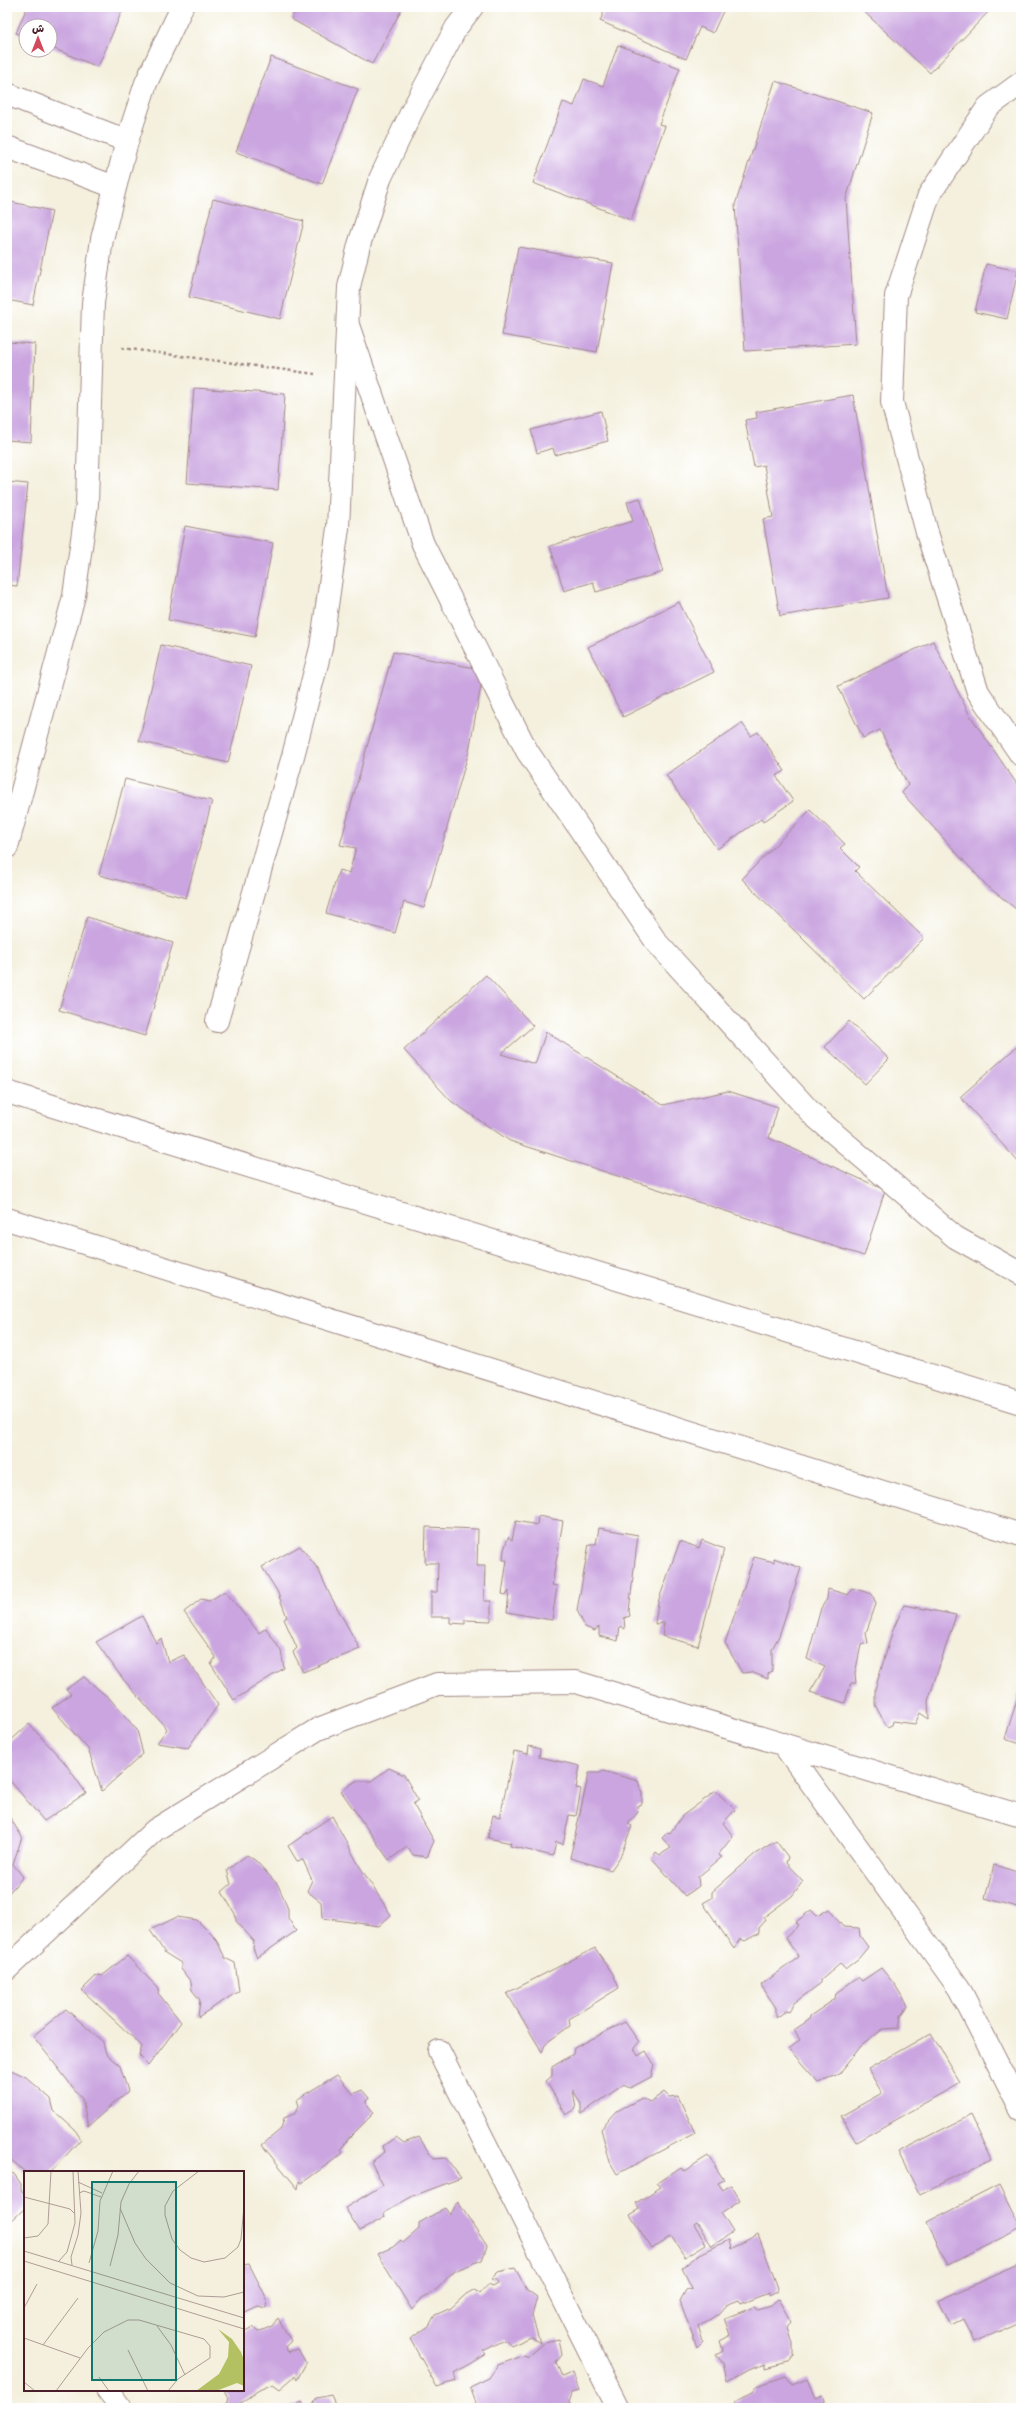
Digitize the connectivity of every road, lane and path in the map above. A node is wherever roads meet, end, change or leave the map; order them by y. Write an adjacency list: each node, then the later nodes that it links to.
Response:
1 (182, 7): 5 (street)
2 (472, 7): 8 (street)
3 (1021, 83): 11 (street)
4 (7, 94): 5 (street)
5 (127, 141): 7 (street)
6 (7, 148): 7 (street)
7 (115, 188): 9 (street)
8 (348, 325): 10 (street); 16 (street)
9 (92, 344): 10 (path); 12 (street)
10 (344, 378): 13 (street)
11 (1021, 755)
12 (7, 847)
13 (217, 1021)
14 (7, 1092): 17 (street)
15 (7, 1219): 18 (street)
16 (1021, 1274)
17 (1021, 1403)
18 (1021, 1535)
19 (783, 1744): 20 (street); 21 (street); 23 (street)
20 (1021, 1816)
21 (7, 1969)
22 (439, 2051): 26 (street)
23 (1021, 2110)
24 (108, 2391): 25 (street)
25 (121, 2408)
26 (618, 2408)

